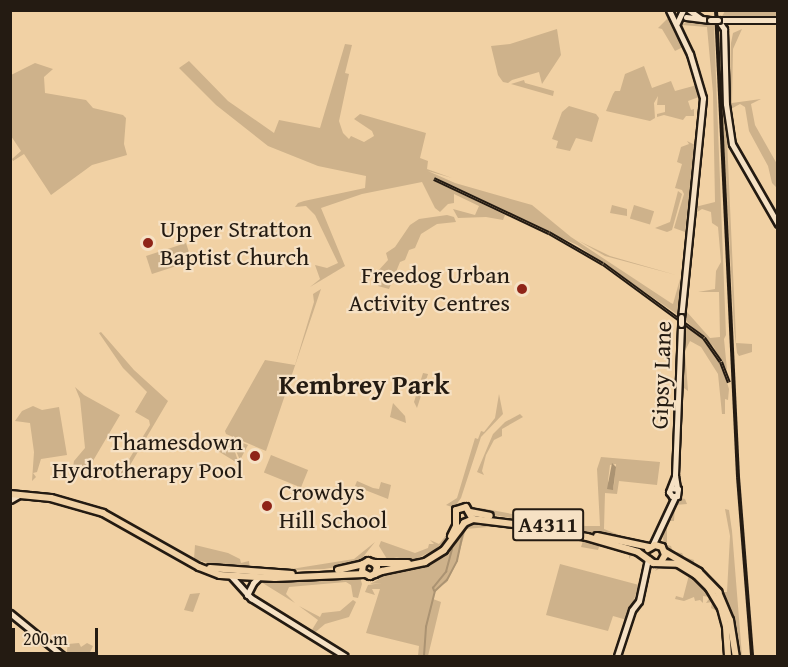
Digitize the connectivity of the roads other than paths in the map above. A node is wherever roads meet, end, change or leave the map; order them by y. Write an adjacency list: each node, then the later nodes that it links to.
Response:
1 (669, 10): 6 (main road, Gipsy Lane)
2 (675, 10): 3 (main road)
3 (686, 13): 4 (main road, bridge); 6 (main road)
4 (718, 20): 5 (main road); 7 (main road)
5 (777, 20)
6 (678, 27): 8 (main road, Gipsy Lane)
7 (777, 224)
8 (674, 488): 11 (main road); 11 (main road)
9 (10, 492): 10 (main road)
10 (20, 494): 12 (main road); 23 (main road)
11 (673, 496): 16 (main road)
12 (10, 500)
13 (470, 512): 14 (main road); 15 (main road); 17 (main road, A4311)
14 (455, 520): 15 (main road, A4311); 21 (main road)
15 (467, 522): 19 (main road, A4311); 26 (main road)
16 (660, 531): 17 (main road); 18 (main road)
17 (650, 547): 18 (main road, A4311); 19 (main road)
18 (663, 550): 20 (main road); 35 (main road, A4311)
19 (647, 558): 20 (main road, A4311); 24 (main road)
20 (659, 562): 24 (main road); 34 (main road, A4311)
21 (375, 563): 22 (main road); 26 (main road)
22 (363, 564): 23 (main road); 25 (main road)
23 (197, 565): 27 (main road)
24 (646, 573): 33 (main road)
25 (364, 574): 26 (main road); 28 (main road)
26 (375, 574)
27 (231, 576): 28 (main road); 29 (main road)
28 (258, 578): 29 (main road)
29 (248, 595): 32 (main road)
30 (10, 613): 31 (main road)
31 (62, 656)
32 (345, 657)
33 (618, 657)
34 (728, 657)
35 (736, 657)

